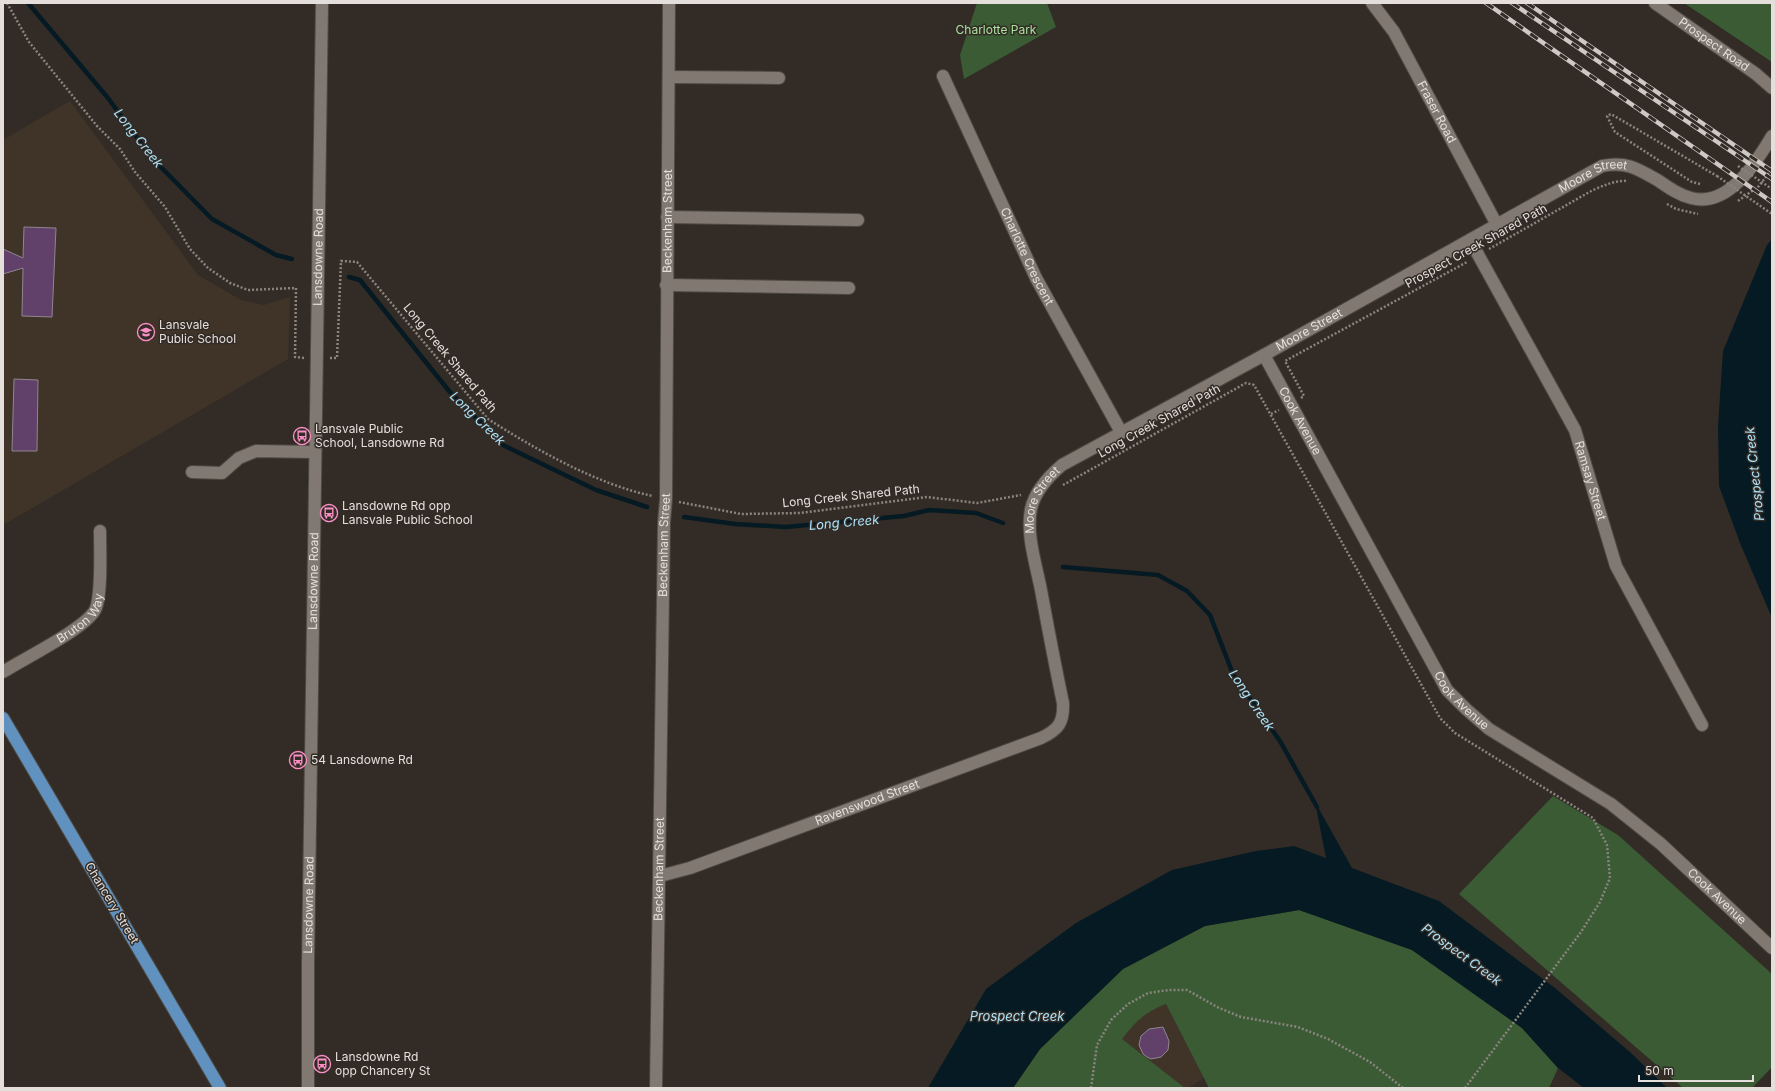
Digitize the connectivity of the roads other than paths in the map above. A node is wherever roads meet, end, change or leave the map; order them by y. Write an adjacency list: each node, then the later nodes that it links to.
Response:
1 (322, 3): 18 (street, Lansdowne Road)
2 (669, 3): 6 (street, Beckenham Street)
3 (1372, 3): 12 (street, Fraser Road)
4 (1655, 3): 8 (street, Prospect Road)
5 (942, 76): 17 (street, Charlotte Crescent)
6 (668, 77): 7 (street); 10 (street, Beckenham Street)
7 (778, 78)
8 (1772, 88)
9 (1772, 136): 12 (street, Moore Street)
10 (667, 217): 11 (street); 14 (street, Beckenham Street)
11 (858, 220)
12 (1496, 225): 13 (street, Moore Street)
13 (1470, 240): 16 (street, Moore Street); 24 (street, Ramsay Street)
14 (666, 285): 15 (street); 25 (street, Beckenham Street)
15 (849, 288)
16 (1264, 355): 17 (street, Moore Street); 26 (street, Cook Avenue)
17 (1121, 432): 22 (street, Moore Street)
18 (314, 452): 19 (street); 28 (street, Lansdowne Road)
19 (192, 472)
20 (100, 531): 21 (street, Bruton Way)
21 (3, 672)
22 (1063, 714): 25 (street, Ravenswood Street)
23 (3, 718): 27 (main road, Chancery Street)
24 (1702, 725)
25 (660, 876): 29 (street, Beckenham Street)
26 (1772, 948)
27 (220, 1088)
28 (308, 1088)
29 (656, 1088)

